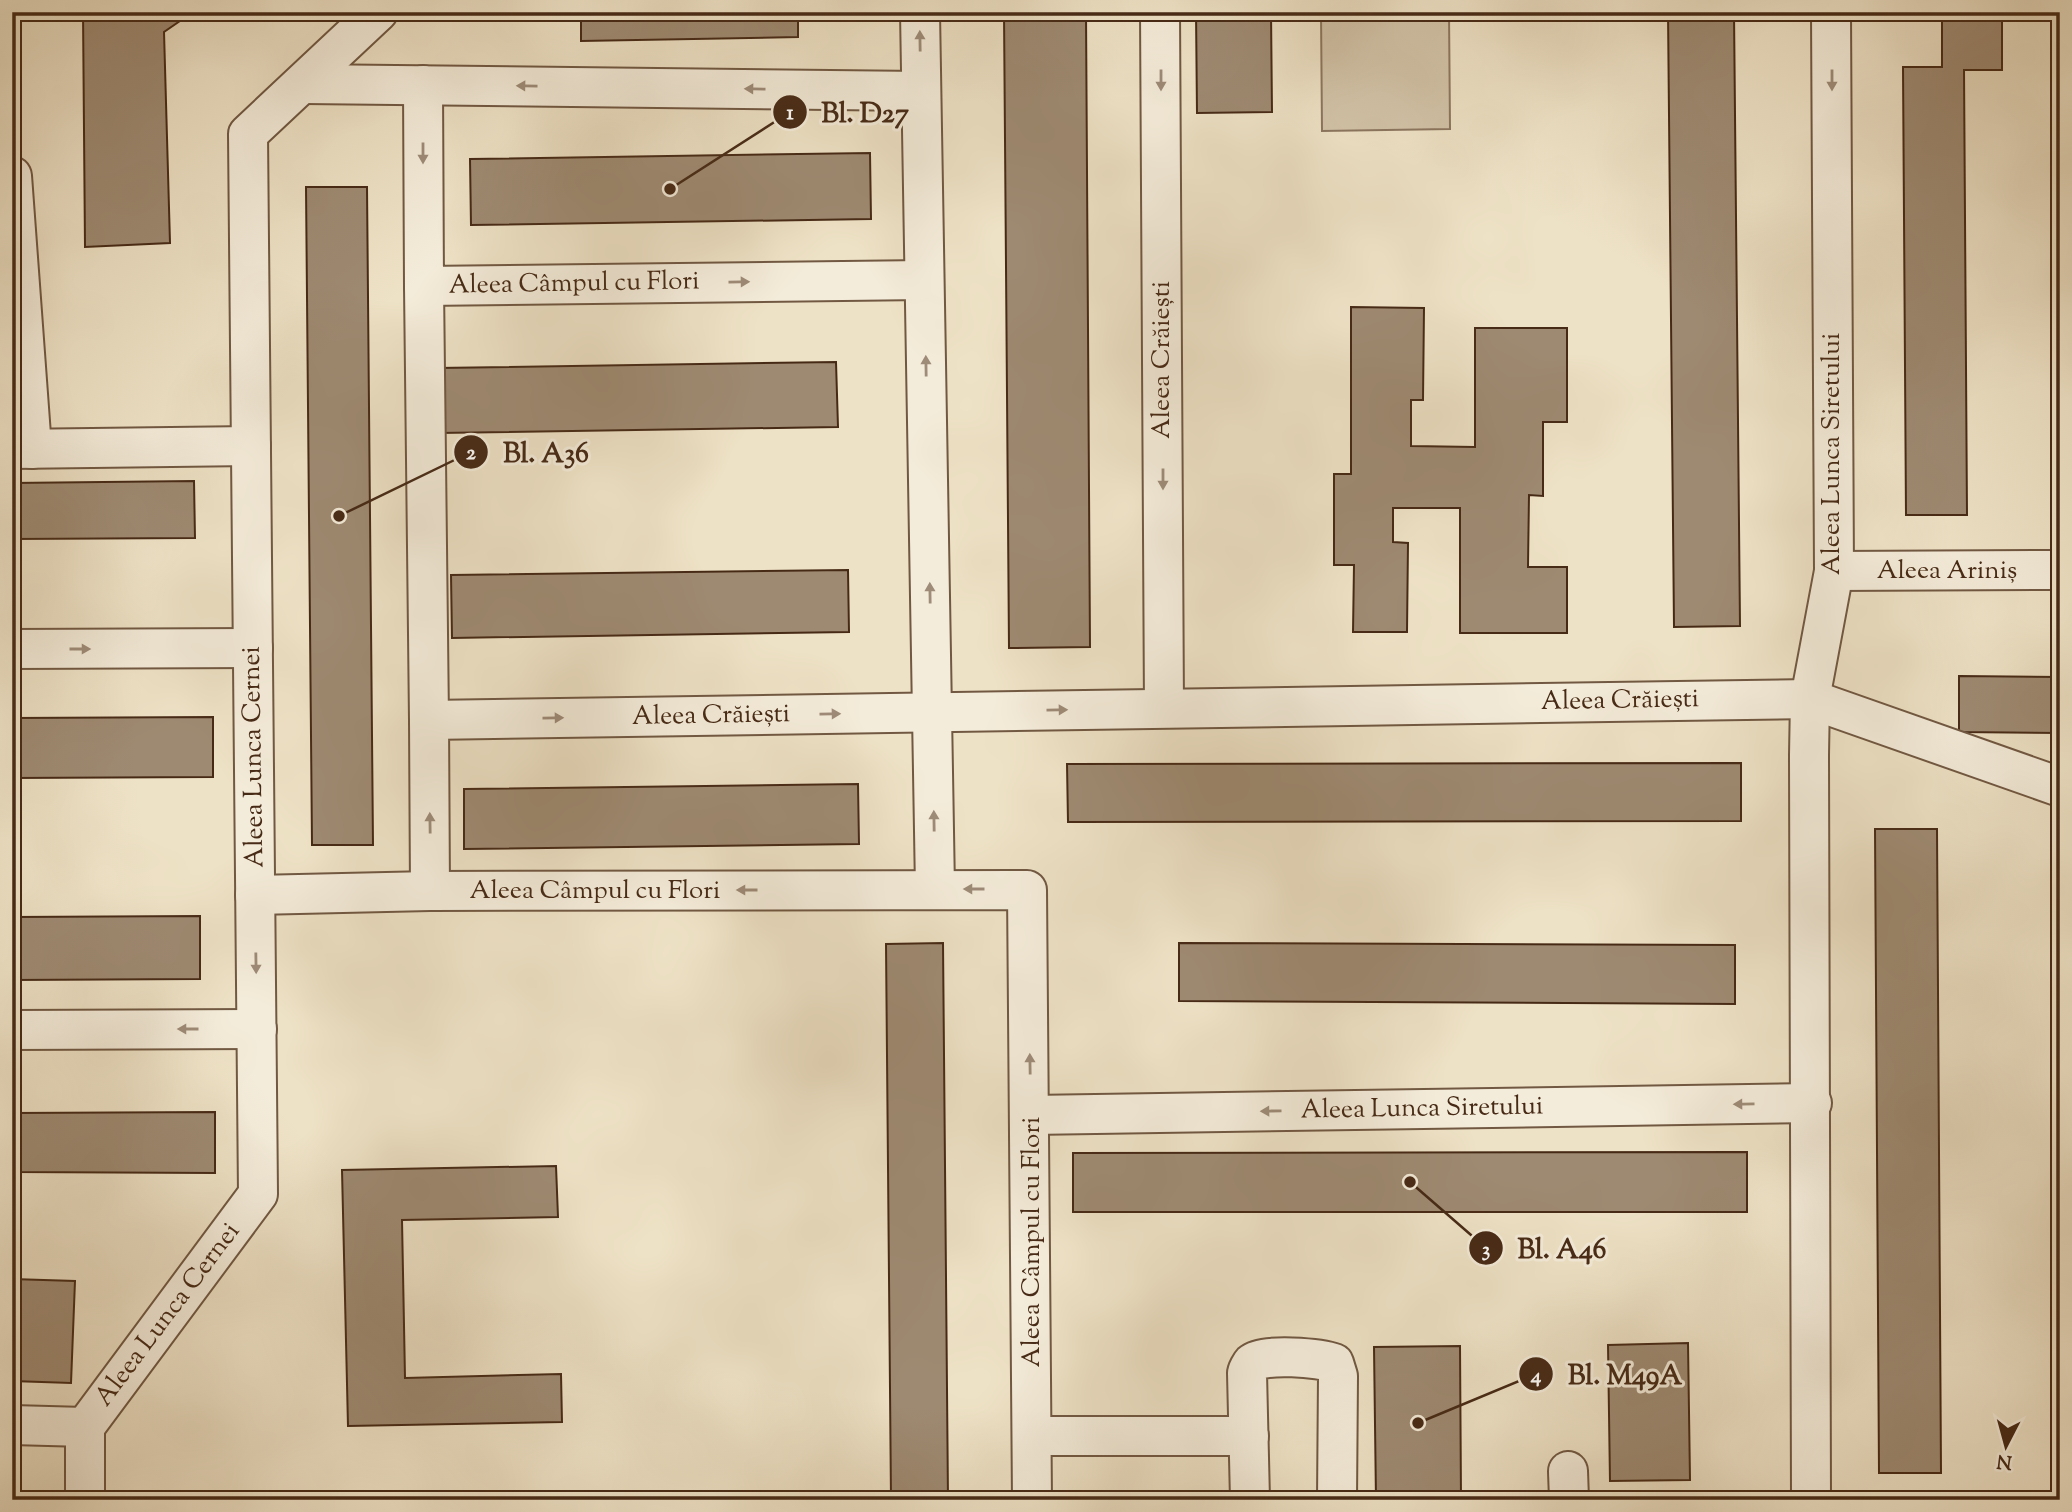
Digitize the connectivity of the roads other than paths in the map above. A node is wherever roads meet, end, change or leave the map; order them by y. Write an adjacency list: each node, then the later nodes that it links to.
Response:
1 (378, 12): 5 (street, Aleea Lunca Cernei)
2 (920, 12): 7 (street, one-way to 2)
3 (1160, 12): 18 (street, Aleea Crăiești, one-way to 18)
4 (1831, 12): 14 (street, Aleea Lunca Siretului, one-way to 14)
5 (304, 84): 6 (street); 11 (street, Aleea Lunca Cernei)
6 (423, 85): 7 (street, one-way to 6); 10 (street, Aleea Câmpul cu Flori, one-way to 10)
7 (921, 91): 9 (street)
8 (12, 176): 12 (street)
9 (925, 279): 10 (street, Aleea Câmpul cu Flori, one-way to 9); 19 (street, one-way to 9)
10 (424, 286): 20 (street)
11 (251, 446): 12 (street); 15 (street, Aleea Lunca Cernei)
12 (22, 449)
13 (2060, 570): 14 (street, Aleea Ariniș)
14 (1834, 571): 17 (street, Aleea Lunca Siretului)
15 (253, 648): 16 (street, one-way to 15); 24 (street, Aleea Lunca Cernei)
16 (12, 649)
17 (1810, 699): 18 (street, Aleea Crăiești); 21 (street, Aleea Crăiești); 27 (street, Aleea Lunca Siretului)
18 (1164, 708): 19 (street, Aleea Crăiești, one-way to 18)
19 (932, 713): 20 (street, Aleea Crăiești, one-way to 19); 22 (street, one-way to 19)
20 (429, 720): 23 (street, one-way to 20)
21 (2060, 787)
22 (935, 889): 23 (street, Aleea Câmpul cu Flori, one-way to 23); 28 (street, Aleea Câmpul cu Flori, one-way to 22)
23 (430, 891): 24 (street, Aleea Câmpul cu Flori)
24 (255, 895): 25 (street, Aleea Lunca Cernei, one-way to 25)
25 (257, 1029): 26 (street, one-way to 26); 30 (street, Aleea Lunca Cernei)
26 (12, 1030)
27 (1812, 1103): 28 (street, Aleea Lunca Siretului, one-way to 28); 37 (street, Aleea Lunca Siretului)
28 (1031, 1115): 31 (street, Aleea Câmpul cu Flori)
29 (12, 1425): 30 (street)
30 (85, 1427): 33 (street, Aleea Lunca Cernei)
31 (1034, 1436): 32 (street); 34 (street, Aleea Câmpul cu Flori)
32 (1249, 1436): 35 (street); 36 (street)
33 (85, 1500)
34 (1032, 1500)
35 (1250, 1500)
36 (1337, 1500)
37 (1811, 1500)

